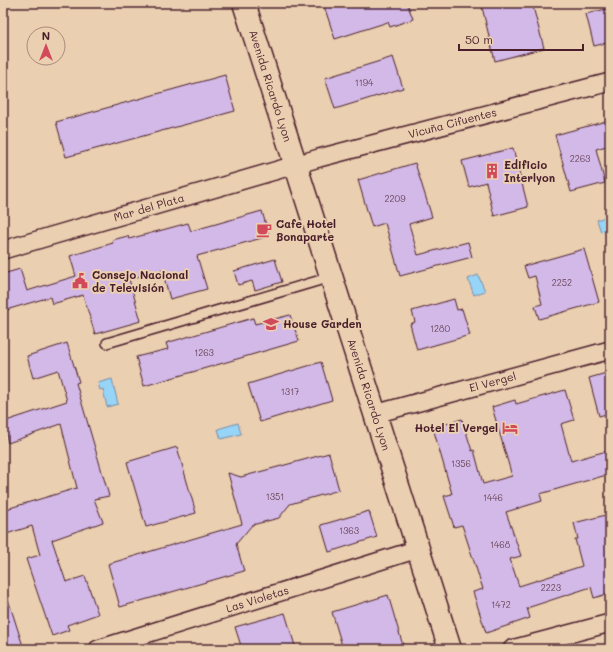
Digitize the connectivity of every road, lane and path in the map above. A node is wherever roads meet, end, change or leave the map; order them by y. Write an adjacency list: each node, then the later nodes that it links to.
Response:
1 (244, 3): 3 (street, Avenida Ricardo Lyon)
2 (610, 82): 3 (street, Vicuña Cifuentes)
3 (295, 165): 4 (street, Mar del Plata); 5 (street, Avenida Ricardo Lyon)
4 (3, 250)
5 (331, 277): 6 (lane); 8 (street, Avenida Ricardo Lyon)
6 (107, 343)
7 (610, 350): 8 (street, El Vergel)
8 (375, 414): 9 (street, Avenida Ricardo Lyon)
9 (418, 549): 11 (street, Las Violetas); 12 (street, Avenida Ricardo Lyon)
10 (610, 622): 13 (street)
11 (98, 649)
12 (450, 649)
13 (512, 649)

